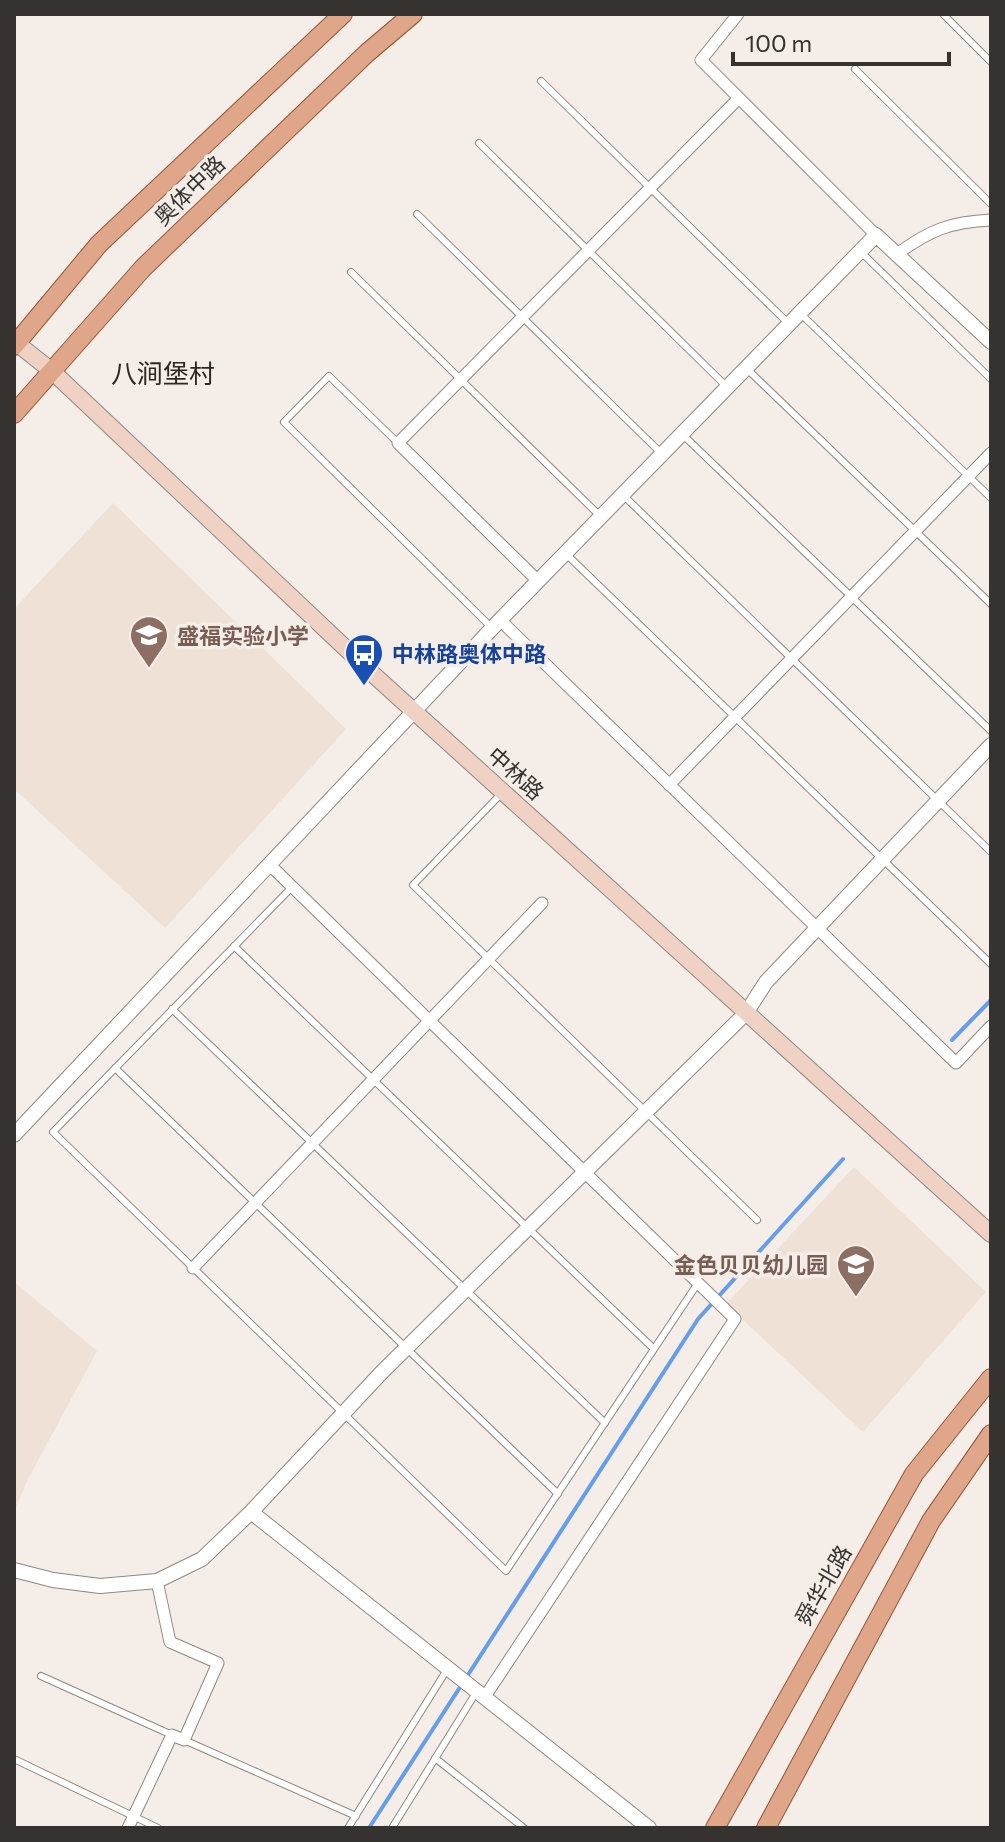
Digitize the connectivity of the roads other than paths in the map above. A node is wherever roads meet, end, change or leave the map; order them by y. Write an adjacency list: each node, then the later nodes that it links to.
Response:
1 (343, 14): 22 (main road, 奥体中路)
2 (413, 14): 24 (main road, 奥体中路)
3 (738, 14): 8 (street)
4 (943, 14): 5 (lane)
5 (991, 62)
6 (855, 69): 11 (lane)
7 (541, 81): 10 (lane)
8 (739, 98): 10 (street); 14 (street)
9 (479, 143): 15 (lane)
10 (650, 188): 15 (street); 20 (lane)
11 (991, 204)
12 (417, 214): 19 (lane)
13 (991, 220): 17 (street)
14 (876, 235): 16 (street); 17 (street)
15 (588, 251): 19 (street); 27 (lane)
16 (860, 251): 20 (street); 26 (lane)
17 (897, 254): 21 (street)
18 (351, 272): 25 (lane)
19 (522, 317): 25 (street); 32 (lane)
20 (794, 318): 23 (street); 33 (lane)
21 (991, 342)
22 (15, 344): 24 (main road, 中林路)
23 (746, 368): 27 (street); 37 (lane)
24 (53, 372): 28 (main road, 奥体中路); 44 (main road, 中林路)
25 (461, 379): 30 (street); 36 (lane)
26 (991, 379)
27 (727, 387): 29 (street)
28 (14, 414)
29 (682, 434): 32 (street); 40 (lane)
30 (398, 443): 39 (street); 42 (lane)
31 (991, 453): 33 (street)
32 (662, 454): 34 (street)
33 (969, 476): 35 (lane); 37 (street)
34 (622, 495): 36 (street); 43 (lane)
35 (991, 498)
36 (601, 517): 38 (street)
37 (916, 531): 40 (street); 41 (lane)
38 (565, 553): 39 (street); 45 (lane)
39 (538, 581): 42 (street)
40 (852, 597): 43 (street); 46 (lane)
41 (991, 604)
42 (496, 624): 44 (street); 48 (street)
43 (791, 659): 45 (street); 50 (lane)
44 (415, 711): 49 (main road, 中林路); 53 (street)
45 (735, 717): 48 (street); 52 (lane)
46 (991, 731)
47 (991, 745): 50 (street)
48 (669, 785): 56 (street)
49 (504, 792): 58 (lane); 61 (main road, 中林路)
50 (938, 801): 51 (lane); 52 (street)
51 (991, 852)
52 (882, 859): 56 (street); 59 (lane)
53 (270, 865): 54 (street); 67 (street)
54 (292, 887): 57 (lane); 62 (street)
55 (542, 903): 58 (street)
56 (817, 929): 61 (street); 63 (street)
57 (234, 946): 60 (lane); 65 (lane)
58 (488, 959): 62 (street); 66 (lane)
59 (991, 964)
60 (172, 1009): 64 (lane); 68 (lane)
61 (746, 1013): 66 (street); 73 (main road, 中林路)
62 (430, 1020): 65 (street); 69 (street)
63 (991, 1026)
64 (115, 1068): 70 (lane); 74 (lane)
65 (373, 1079): 68 (street); 72 (lane)
66 (646, 1112): 69 (street); 71 (lane)
67 (14, 1135)
68 (313, 1142): 70 (street); 76 (lane)
69 (585, 1171): 72 (street); 75 (street)
70 (255, 1203): 74 (street); 77 (lane)
71 (757, 1220)
72 (528, 1228): 76 (street); 78 (lane)
73 (991, 1234)
74 (193, 1268): 80 (lane)
75 (699, 1281): 78 (lane); 88 (street)
76 (467, 1288): 77 (street); 81 (lane)
77 (406, 1348): 80 (street); 83 (lane)
78 (654, 1349): 81 (lane)
79 (991, 1378): 102 (main road, 舜华北路)
80 (343, 1413): 83 (lane); 84 (street)
81 (605, 1423): 83 (lane)
82 (991, 1434): 103 (main road)
83 (558, 1494)
84 (251, 1512): 86 (street); 88 (street)
85 (14, 1570): 86 (street)
86 (157, 1581): 90 (street)
87 (41, 1676): 89 (lane)
88 (467, 1683): 91 (lane); 94 (lane); 101 (street)
89 (172, 1735): 90 (street); 93 (street)
90 (184, 1740): 94 (lane)
91 (435, 1758): 95 (lane); 100 (lane)
92 (14, 1759): 93 (lane)
93 (134, 1816): 96 (street); 97 (lane)
94 (356, 1816): 98 (lane)
95 (394, 1825): 99 (lane)
96 (128, 1828)
97 (158, 1828)
98 (348, 1828)
99 (404, 1828)
100 (524, 1828)
101 (649, 1828)
102 (715, 1828)
103 (766, 1828)

